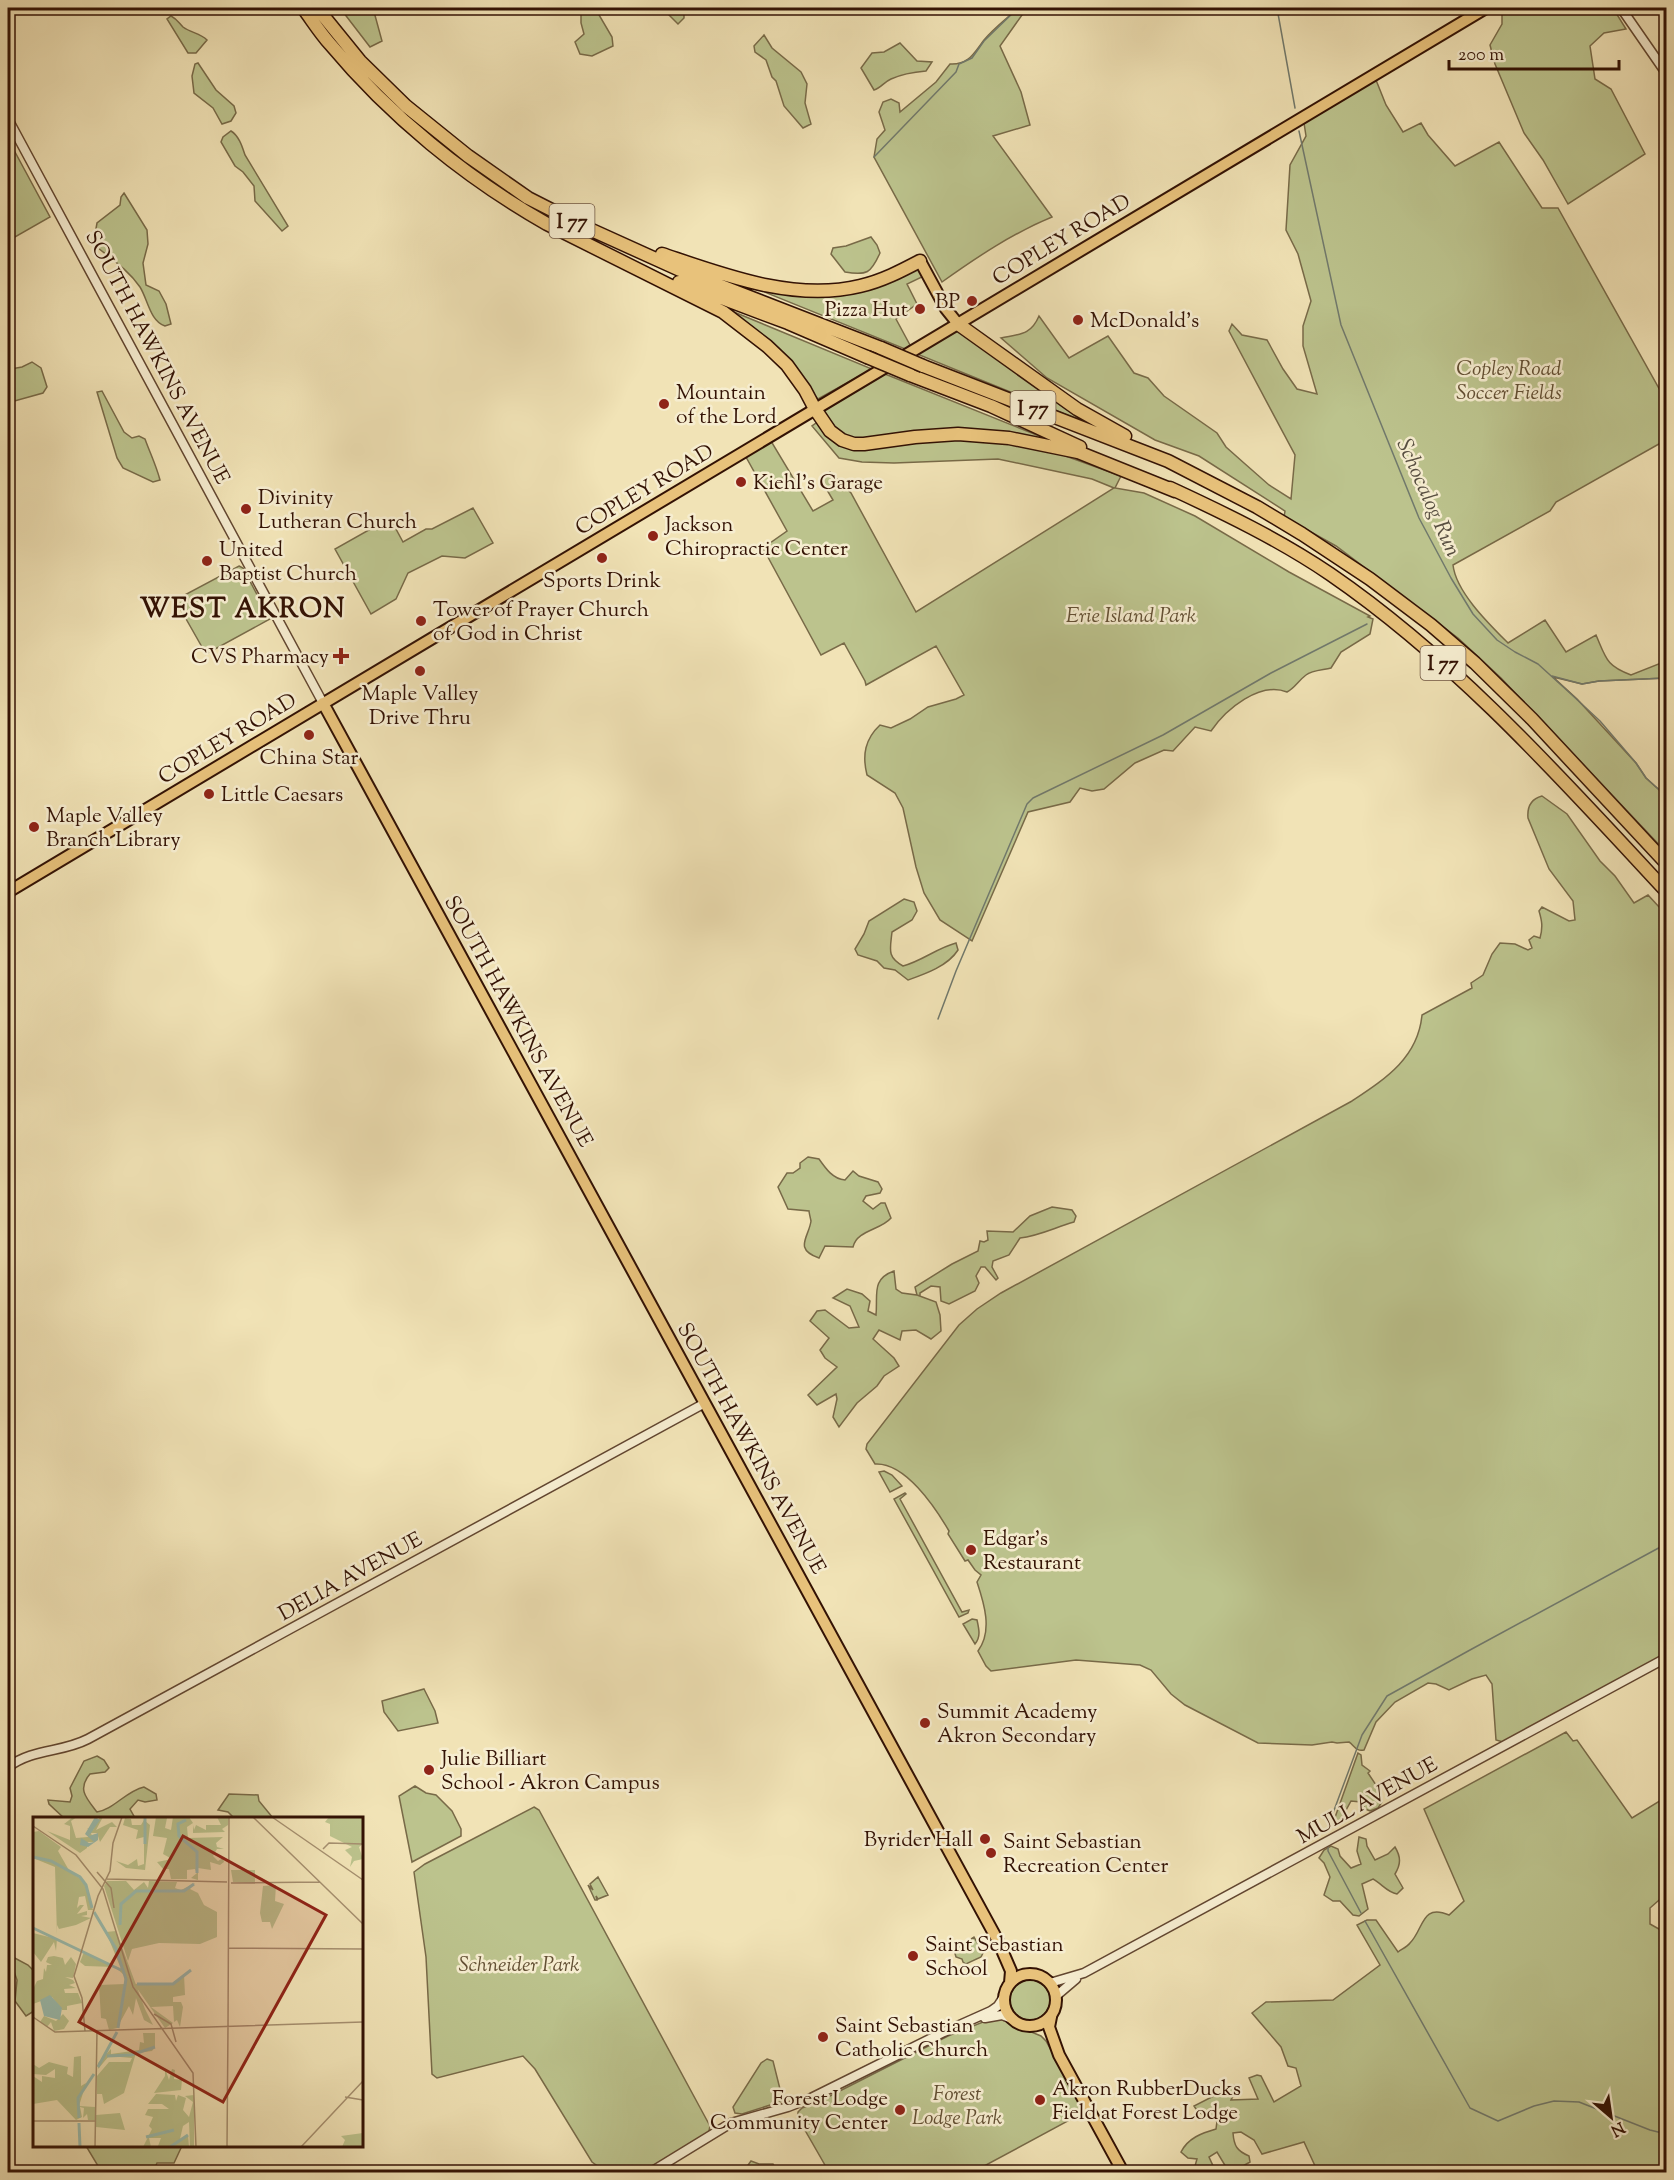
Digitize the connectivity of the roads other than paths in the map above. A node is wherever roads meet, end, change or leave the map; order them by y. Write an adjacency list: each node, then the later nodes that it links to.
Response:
1 (303, 8): 9 (highway, I 77)
2 (317, 8): 8 (highway, I 77)
3 (1486, 8): 5 (main road, COPLEY ROAD)
4 (1622, 8): 6 (street)
5 (1471, 12): 11 (main road, COPLEY ROAD)
6 (1666, 73)
7 (8, 119): 15 (street, SOUTH HAWKINS AVENUE)
8 (585, 227): 10 (highway); 13 (highway, I 77, bridge)
9 (613, 257): 12 (highway); 14 (highway, I 77, bridge)
10 (920, 261): 11 (main road)
11 (958, 324): 12 (main road, COPLEY ROAD); 13 (highway)
12 (815, 409): 14 (highway); 15 (main road, COPLEY ROAD)
13 (1168, 461): 16 (highway, I 77)
14 (1175, 491): 17 (highway, I 77)
15 (323, 703): 18 (main road, COPLEY ROAD); 19 (main road, SOUTH HAWKINS AVENUE)
16 (1666, 863)
17 (1666, 891)
18 (8, 892)
19 (705, 1403): 21 (street, DELIA AVENUE); 22 (main road, SOUTH HAWKINS AVENUE)
20 (1666, 1658): 24 (street, MULL AVENUE)
21 (8, 1767)
22 (998, 1941): 23 (main road, SOUTH HAWKINS AVENUE); 25 (main road, SOUTH HAWKINS AVENUE)
23 (1028, 1974): 25 (main road); 26 (main road)
24 (1084, 1974): 26 (street, MULL AVENUE); 28 (street, MULL AVENUE)
25 (1010, 1983): 27 (main road)
26 (1050, 1983): 28 (main road)
27 (1005, 1995): 30 (main road); 31 (street)
28 (1056, 1996): 29 (main road)
29 (1050, 2017): 32 (main road); 33 (main road)
30 (1012, 2019): 31 (street); 32 (main road)
31 (973, 2020): 34 (street)
32 (1029, 2026): 33 (main road)
33 (1059, 2055): 35 (main road)
34 (651, 2172)
35 (1123, 2172)

